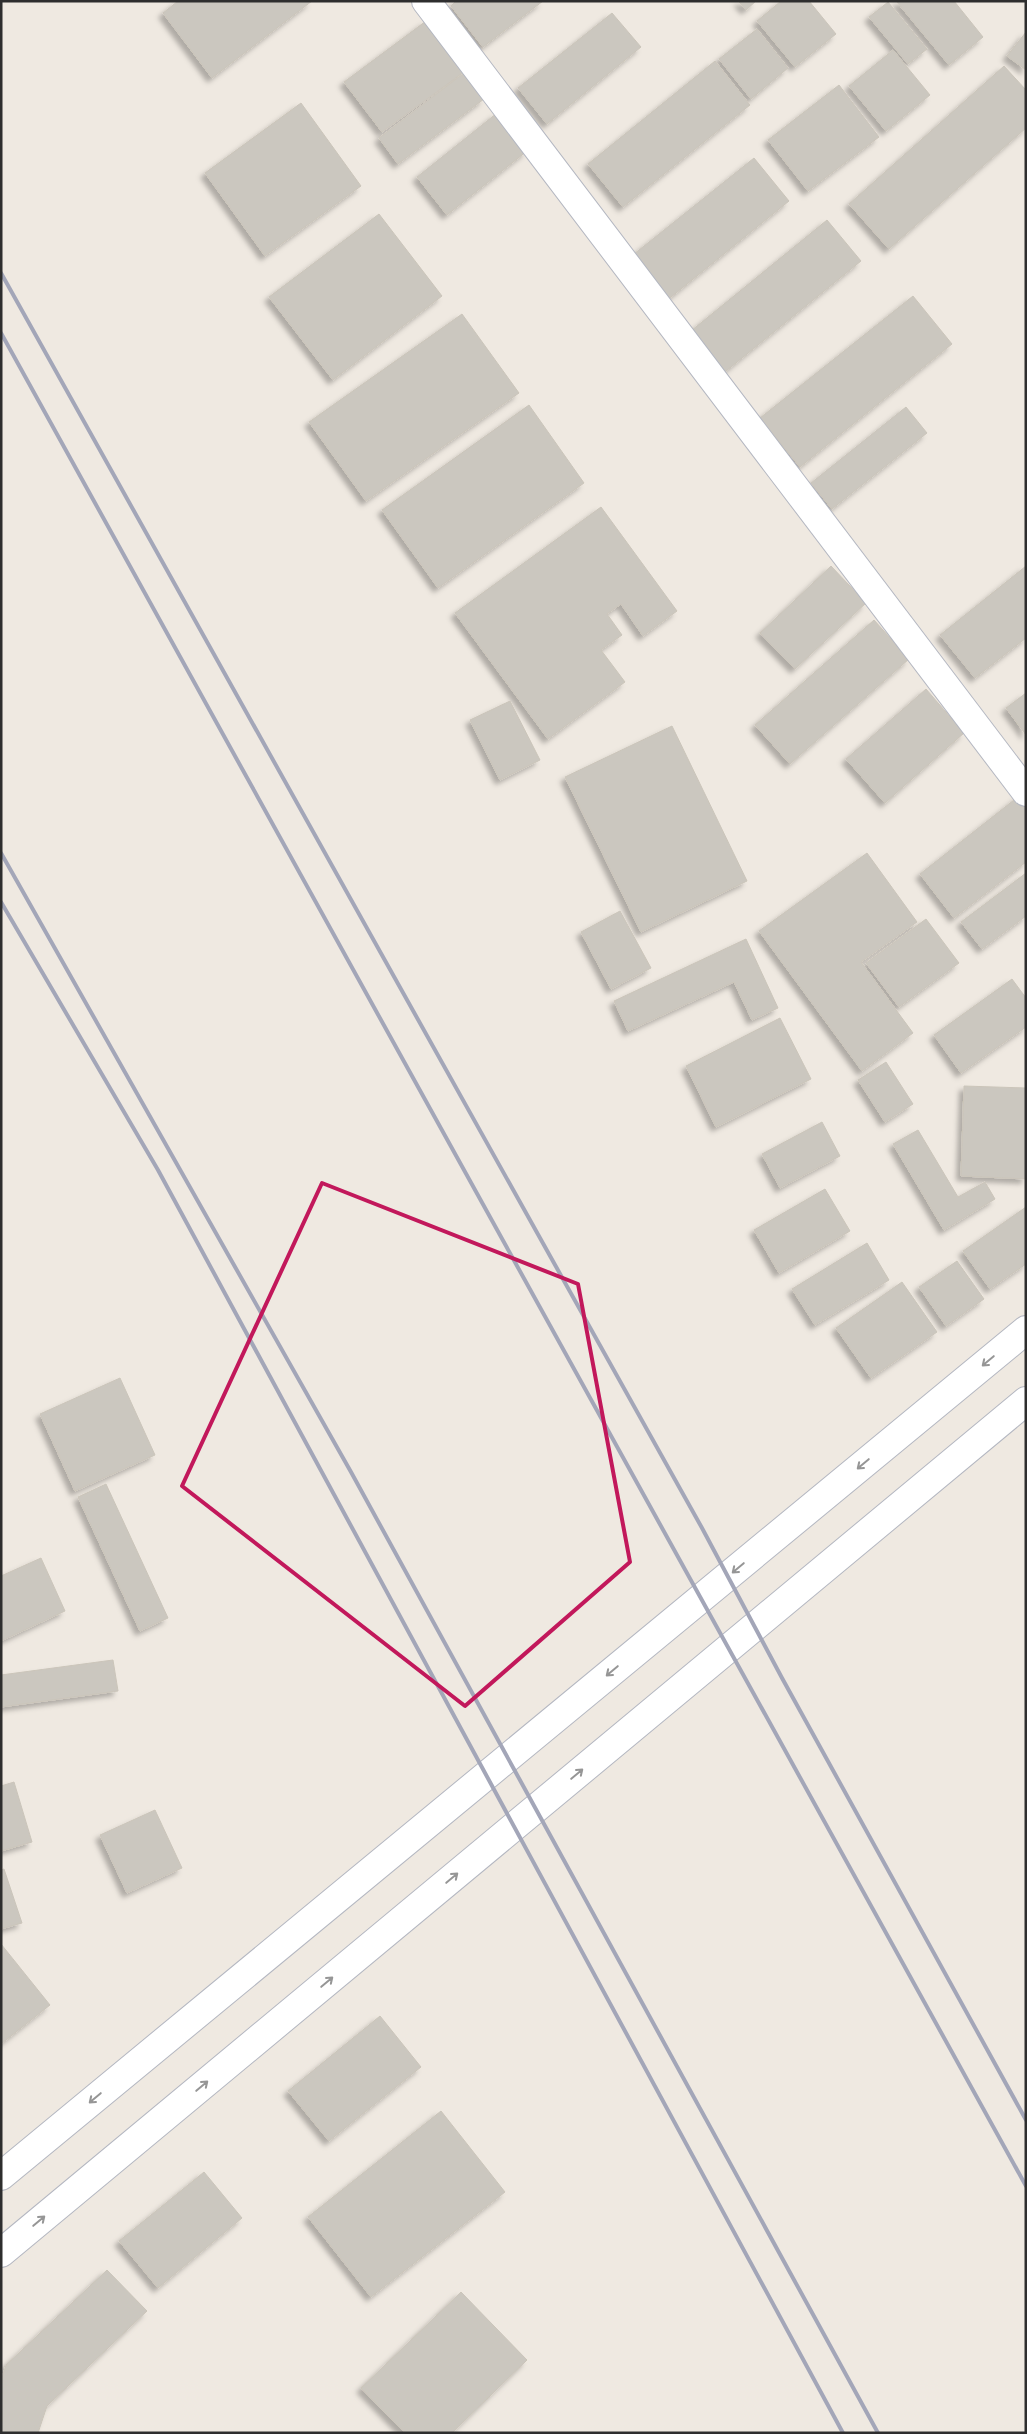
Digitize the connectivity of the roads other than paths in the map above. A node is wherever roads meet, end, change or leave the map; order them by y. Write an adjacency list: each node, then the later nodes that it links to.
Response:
1 (426, 1): 2 (street)
2 (1026, 792)
3 (1026, 1330): 5 (street, one-way to 5)
4 (1026, 1401): 6 (street, one-way to 4)
5 (1, 2176)
6 (1, 2253)

